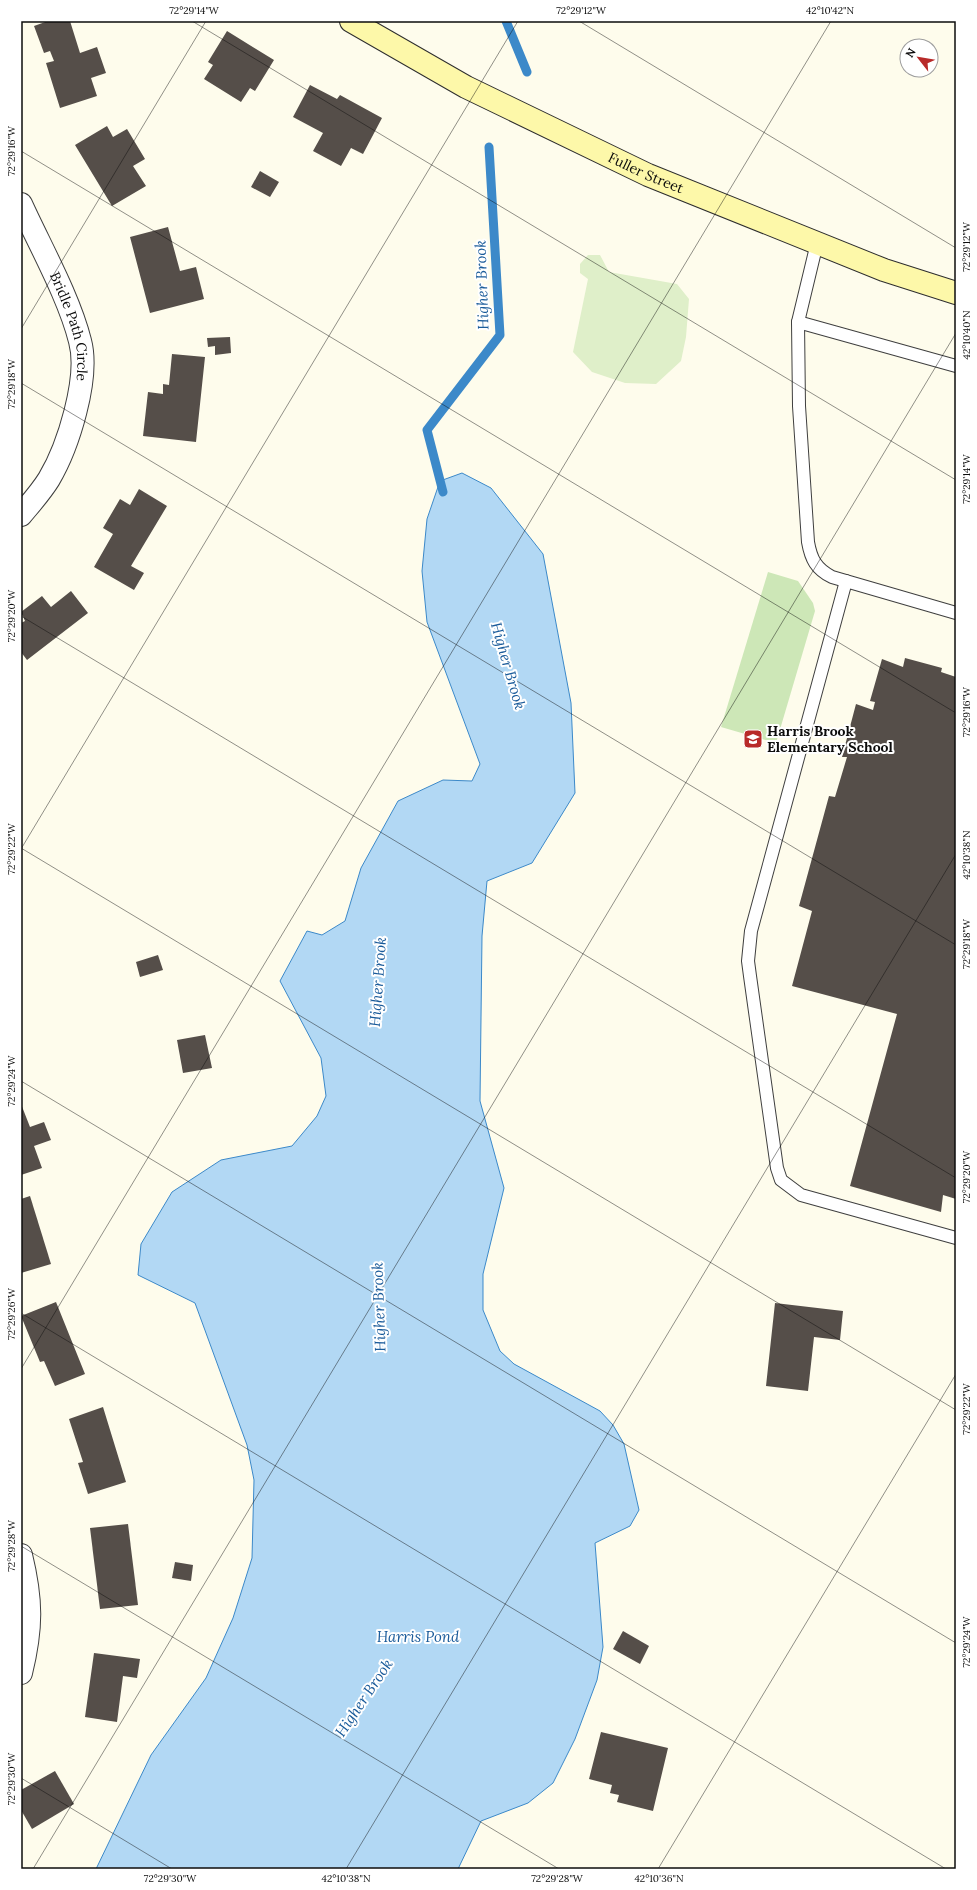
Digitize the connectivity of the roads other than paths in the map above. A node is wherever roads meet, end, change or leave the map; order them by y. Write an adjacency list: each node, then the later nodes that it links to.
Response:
1 (351, 21): 3 (street, Fuller Street)
2 (21, 204): 7 (street, Bridle Path Circle)
3 (817, 243): 4 (street, Fuller Street); 5 (lane)
4 (956, 293)
5 (798, 322): 6 (lane); 8 (lane)
6 (956, 366)
7 (21, 515)
8 (846, 581): 9 (lane); 10 (lane)
9 (956, 613)
10 (956, 1238)
11 (21, 1555): 12 (street)
12 (21, 1673)

